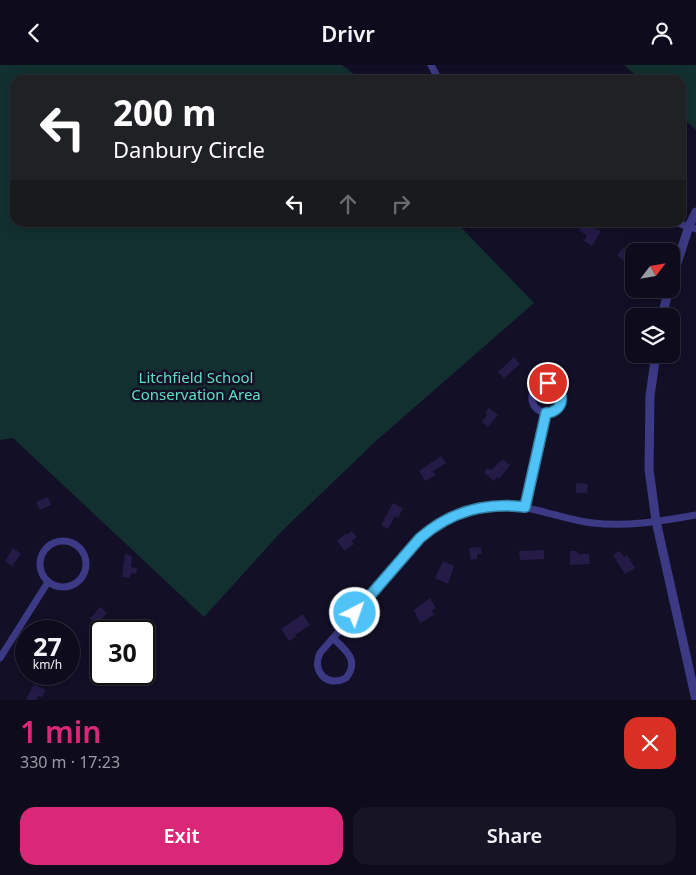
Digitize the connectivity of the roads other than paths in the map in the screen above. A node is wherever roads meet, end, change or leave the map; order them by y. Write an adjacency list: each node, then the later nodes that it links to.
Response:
1 (696, 212): 2 (street)
2 (693, 228): 3 (street)
3 (680, 260)
4 (655, 363): 8 (street)
5 (546, 413): 5 (street); 6 (street)
6 (525, 507): 8 (street); 10 (street)
7 (696, 515): 8 (street)
8 (656, 521): 12 (street)
9 (48, 582): 9 (street); 11 (street)
10 (333, 638): 10 (street)
11 (0, 658)
12 (696, 700)

